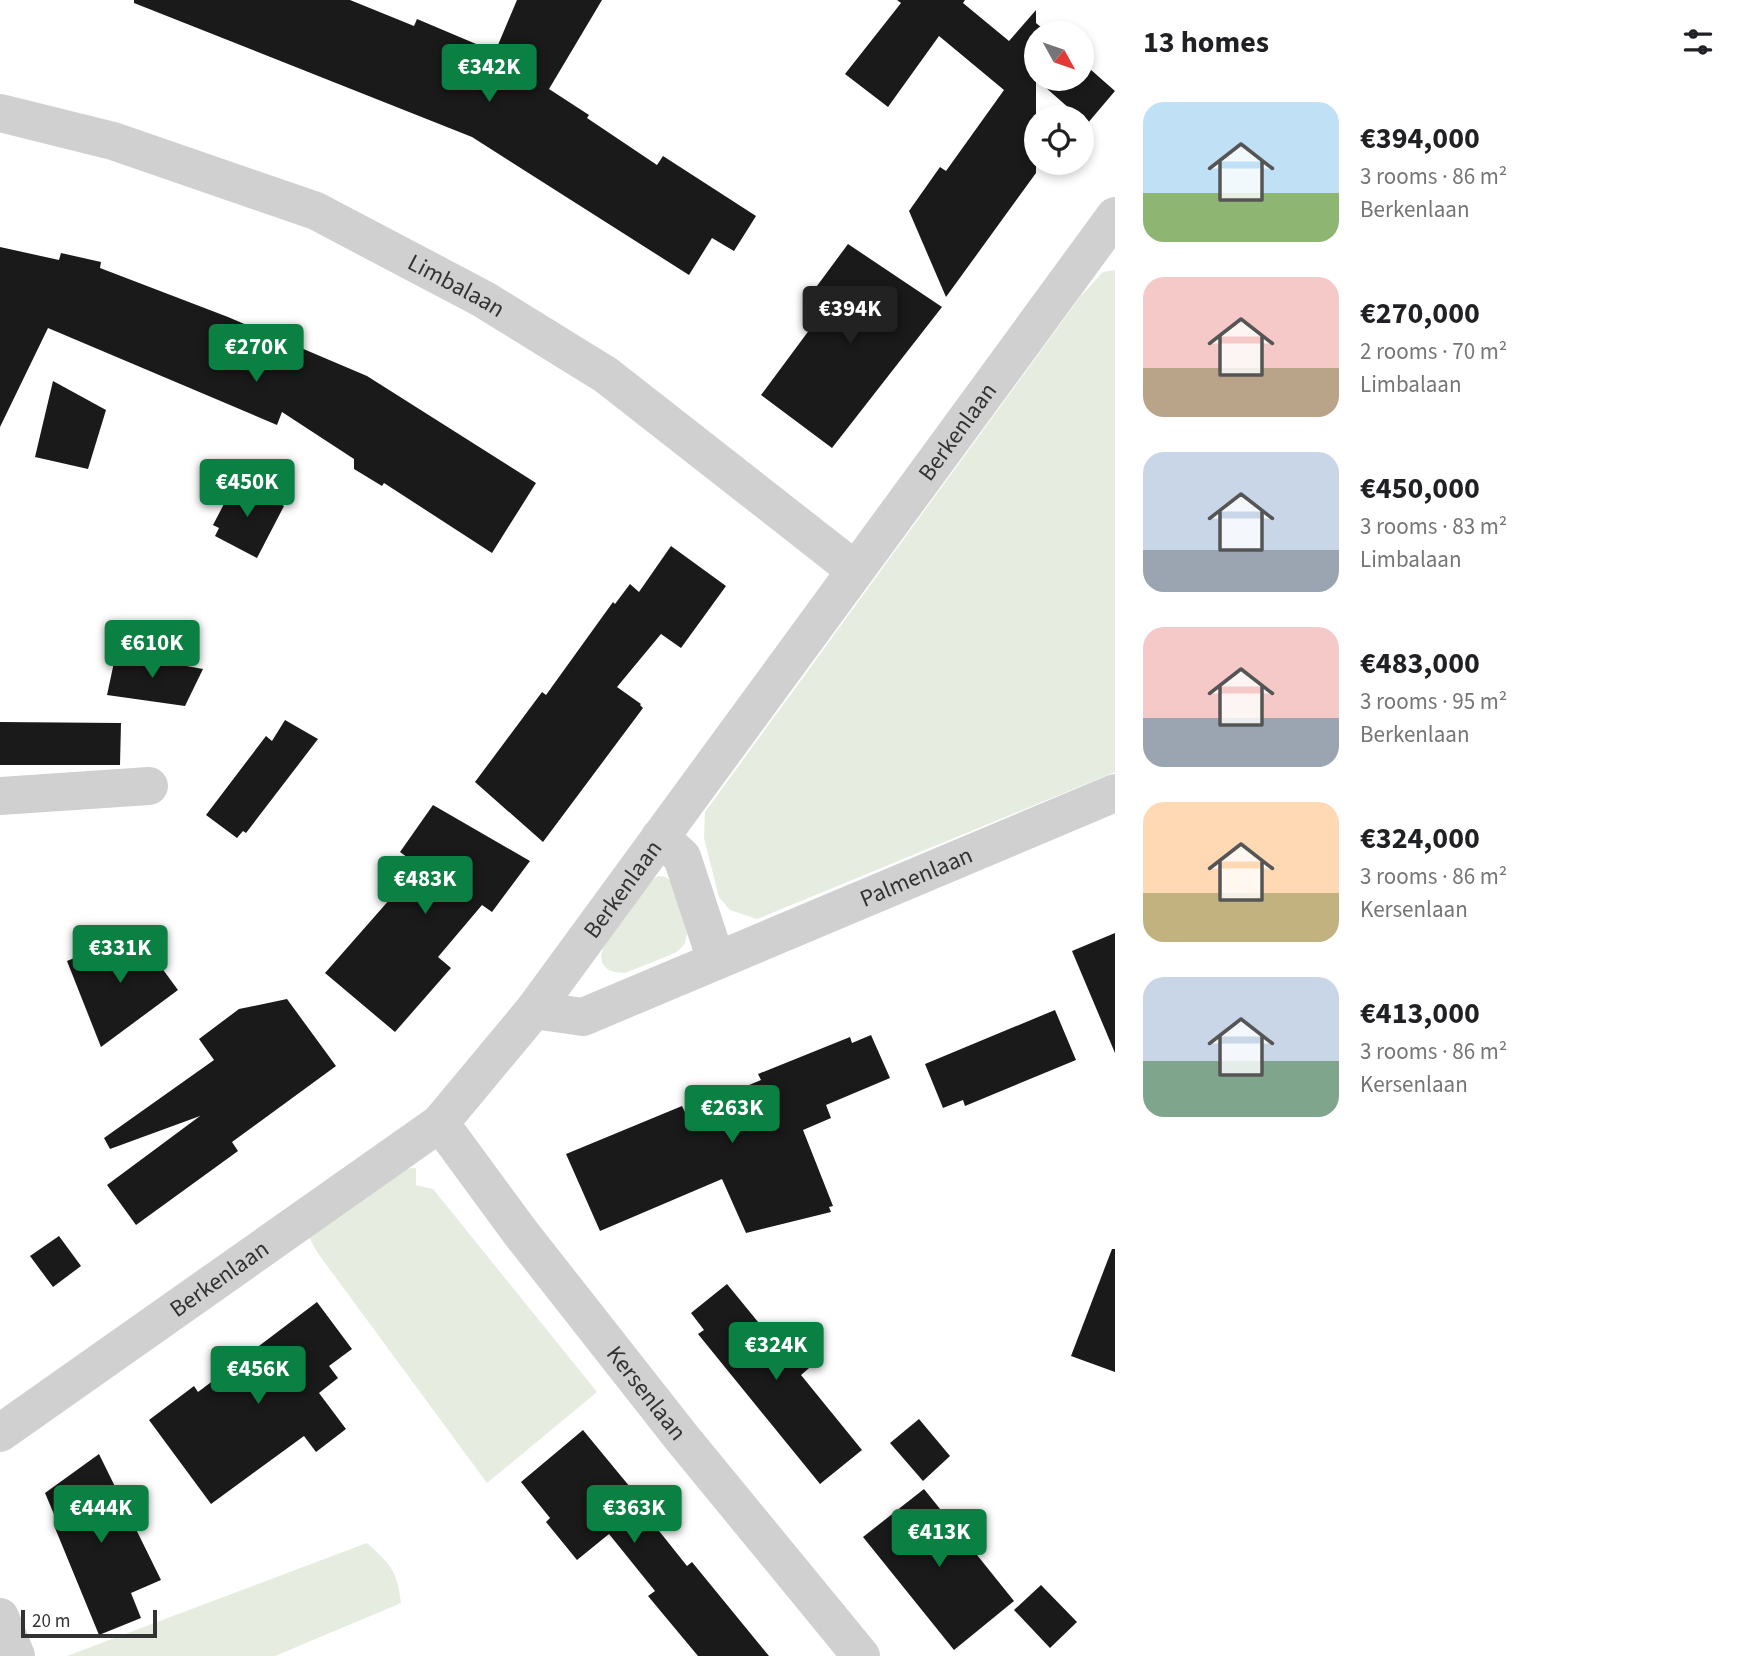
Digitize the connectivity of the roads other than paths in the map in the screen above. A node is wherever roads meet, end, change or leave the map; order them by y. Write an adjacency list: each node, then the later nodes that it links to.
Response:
1 (0, 113): 3 (street, Limbalaan)
2 (1115, 216): 3 (street, Berkenlaan)
3 (855, 570): 7 (street, Berkenlaan)
4 (149, 786): 6 (street)
5 (1115, 793): 8 (street, Palmenlaan)
6 (0, 796)
7 (660, 837): 8 (street); 9 (street, Berkenlaan)
8 (716, 960): 9 (street, Palmenlaan)
9 (534, 1010): 10 (street, Berkenlaan)
10 (440, 1123): 11 (street, Berkenlaan); 14 (street, Kersenlaan)
11 (0, 1433)
12 (0, 1617): 13 (street)
13 (16, 1656)
14 (861, 1656)

